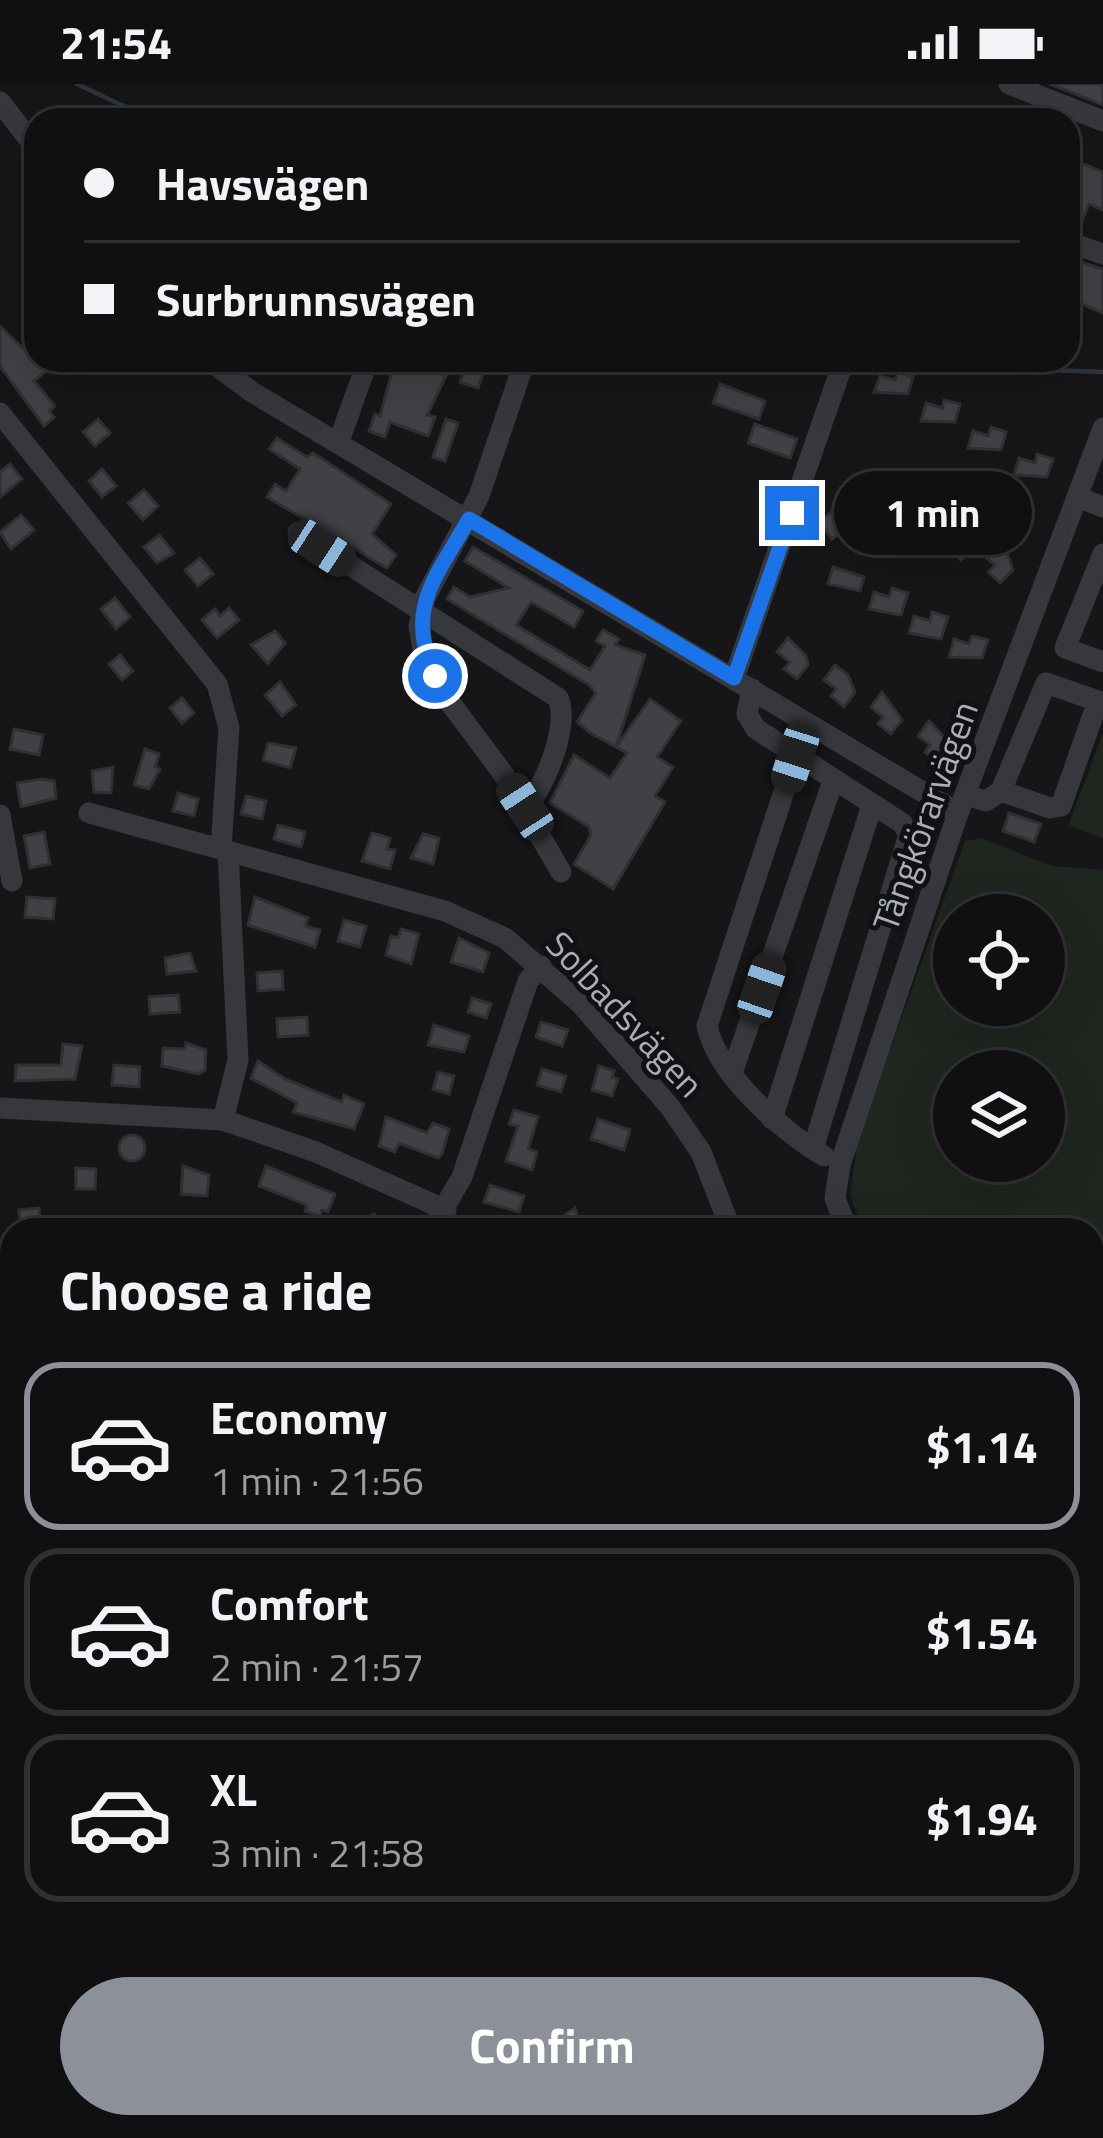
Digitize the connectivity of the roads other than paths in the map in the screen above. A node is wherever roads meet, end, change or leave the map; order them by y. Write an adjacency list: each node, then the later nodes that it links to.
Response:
1 (1009, 84): 3 (street)
2 (1, 107): 4 (street)
3 (1070, 108)
4 (24, 134)
5 (225, 372): 11 (street)
6 (364, 372): 11 (street)
7 (521, 372): 14 (street)
8 (840, 372): 19 (street)
9 (0, 413): 28 (street)
10 (1103, 428): 12 (street, Tångkörarvägen)
11 (339, 441): 14 (street)
12 (1078, 497): 13 (street); 23 (street, Tångkörarvägen)
13 (1103, 507)
14 (469, 519): 17 (street); 19 (street)
15 (298, 532): 17 (street)
16 (1103, 554): 18 (street)
17 (420, 612): 25 (street); 25 (street)
18 (1103, 662)
19 (743, 683): 20 (street); 23 (street)
20 (795, 758): 21 (street); 34 (street)
21 (832, 781): 24 (street); 34 (street)
22 (1001, 791): 22 (street); 23 (street)
23 (962, 804): 33 (street, Tångkörarvägen)
24 (872, 805): 32 (street); 36 (street)
25 (525, 807): 29 (street)
26 (89, 813): 28 (street, Solbadsvägen)
27 (1, 822): 30 (street)
28 (225, 850): 31 (street, Solbadsvägen); 37 (street)
29 (561, 872)
30 (12, 881)
31 (541, 966): 40 (street, Solbadsvägen); 41 (street)
32 (868, 974): 33 (street); 38 (street)
33 (900, 987): 39 (street, Tångkörarvägen)
34 (733, 1070): 36 (street)
35 (0, 1108): 37 (street)
36 (772, 1119): 38 (street)
37 (224, 1120): 41 (street)
38 (813, 1149): 39 (street)
39 (840, 1166): 45 (street, Tångkörarvägen)
40 (723, 1208): 43 (street); 44 (street, Solbadsvägen)
41 (446, 1210): 42 (street)
42 (440, 1218)
43 (718, 1218)
44 (727, 1218)
45 (842, 1218)

